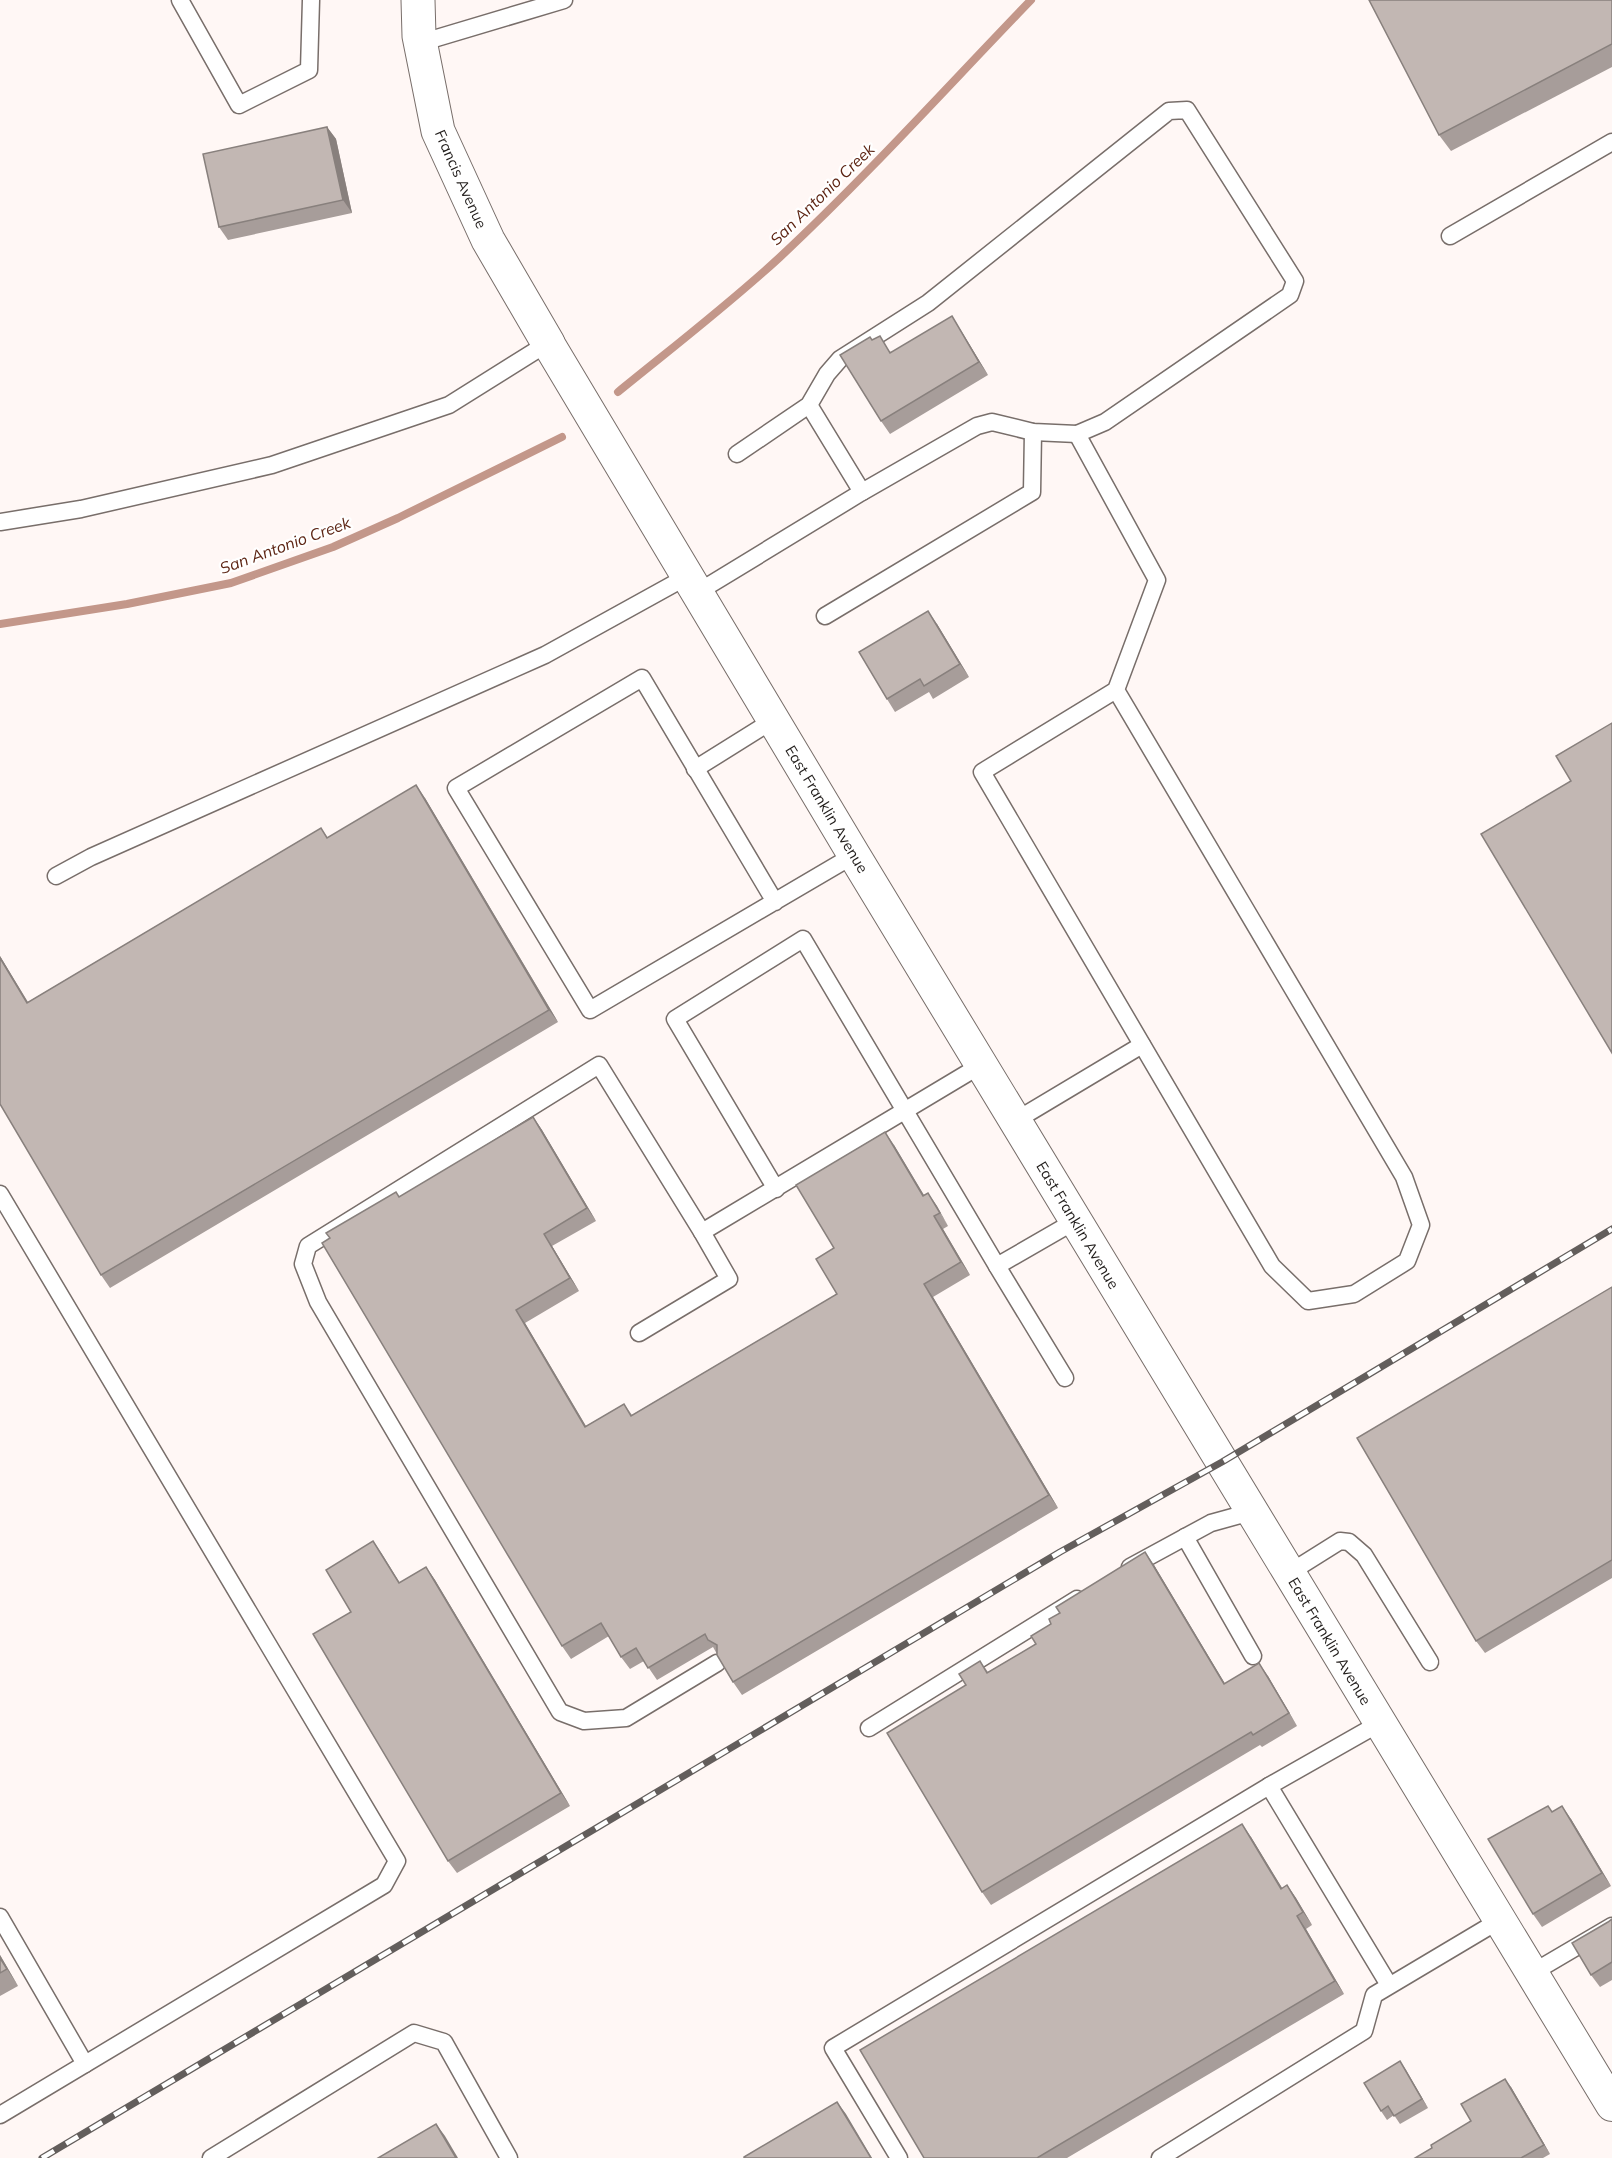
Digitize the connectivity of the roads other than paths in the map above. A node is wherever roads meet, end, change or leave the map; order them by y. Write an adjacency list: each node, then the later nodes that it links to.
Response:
1 (180, 0): 2 (lane)
2 (311, 0)
3 (418, 0): 5 (street, Francis Avenue)
4 (564, 0): 5 (lane)
5 (420, 43): 8 (street, Francis Avenue)
6 (1612, 142): 7 (lane)
7 (1450, 236)
8 (548, 343): 14 (lane); 15 (street, East Franklin Avenue)
9 (809, 405): 11 (lane); 12 (lane); 13 (lane)
10 (1033, 432): 11 (lane); 13 (lane); 16 (lane)
11 (1077, 434): 17 (lane)
12 (737, 454)
13 (862, 492): 15 (lane)
14 (0, 522)
15 (693, 584): 18 (street, East Franklin Avenue); 21 (lane)
16 (825, 616)
17 (1116, 690): 23 (lane); 23 (lane)
18 (775, 719): 19 (lane); 20 (street, East Franklin Avenue)
19 (695, 770): 22 (lane); 22 (lane)
20 (854, 855): 22 (lane); 24 (street, East Franklin Avenue)
21 (56, 876)
22 (775, 902)
23 (1142, 1045): 26 (lane)
24 (981, 1065): 25 (lane); 26 (street, East Franklin Avenue)
25 (904, 1112): 27 (lane); 27 (lane); 31 (lane)
26 (1015, 1121): 29 (street, East Franklin Avenue)
27 (776, 1189): 30 (lane)
28 (0, 1194): 50 (lane)
29 (1076, 1221): 31 (lane); 34 (street, East Franklin Avenue)
30 (702, 1232): 32 (lane); 41 (lane)
31 (997, 1266): 33 (lane)
32 (639, 1333)
33 (1065, 1378)
34 (1251, 1512): 35 (lane); 36 (street, East Franklin Avenue)
35 (1185, 1537): 37 (lane); 39 (lane)
36 (1288, 1573): 40 (lane); 42 (street, East Franklin Avenue)
37 (1116, 1575)
38 (1087, 1593): 43 (lane)
39 (1253, 1656)
40 (1430, 1662)
41 (717, 1663)
42 (1380, 1723): 44 (lane); 46 (street, East Franklin Avenue)
43 (868, 1728)
44 (1269, 1786): 49 (lane); 55 (lane)
45 (0, 1917): 50 (lane)
46 (1500, 1920): 48 (street, East Franklin Avenue); 49 (lane)
47 (1612, 1926): 48 (lane)
48 (1532, 1973): 51 (street, East Franklin Avenue)
49 (1389, 1985): 56 (lane)
50 (85, 2064): 52 (lane)
51 (1612, 2105)
52 (0, 2115)
53 (211, 2158): 54 (lane)
54 (509, 2158)
55 (898, 2158)
56 (1160, 2158)

